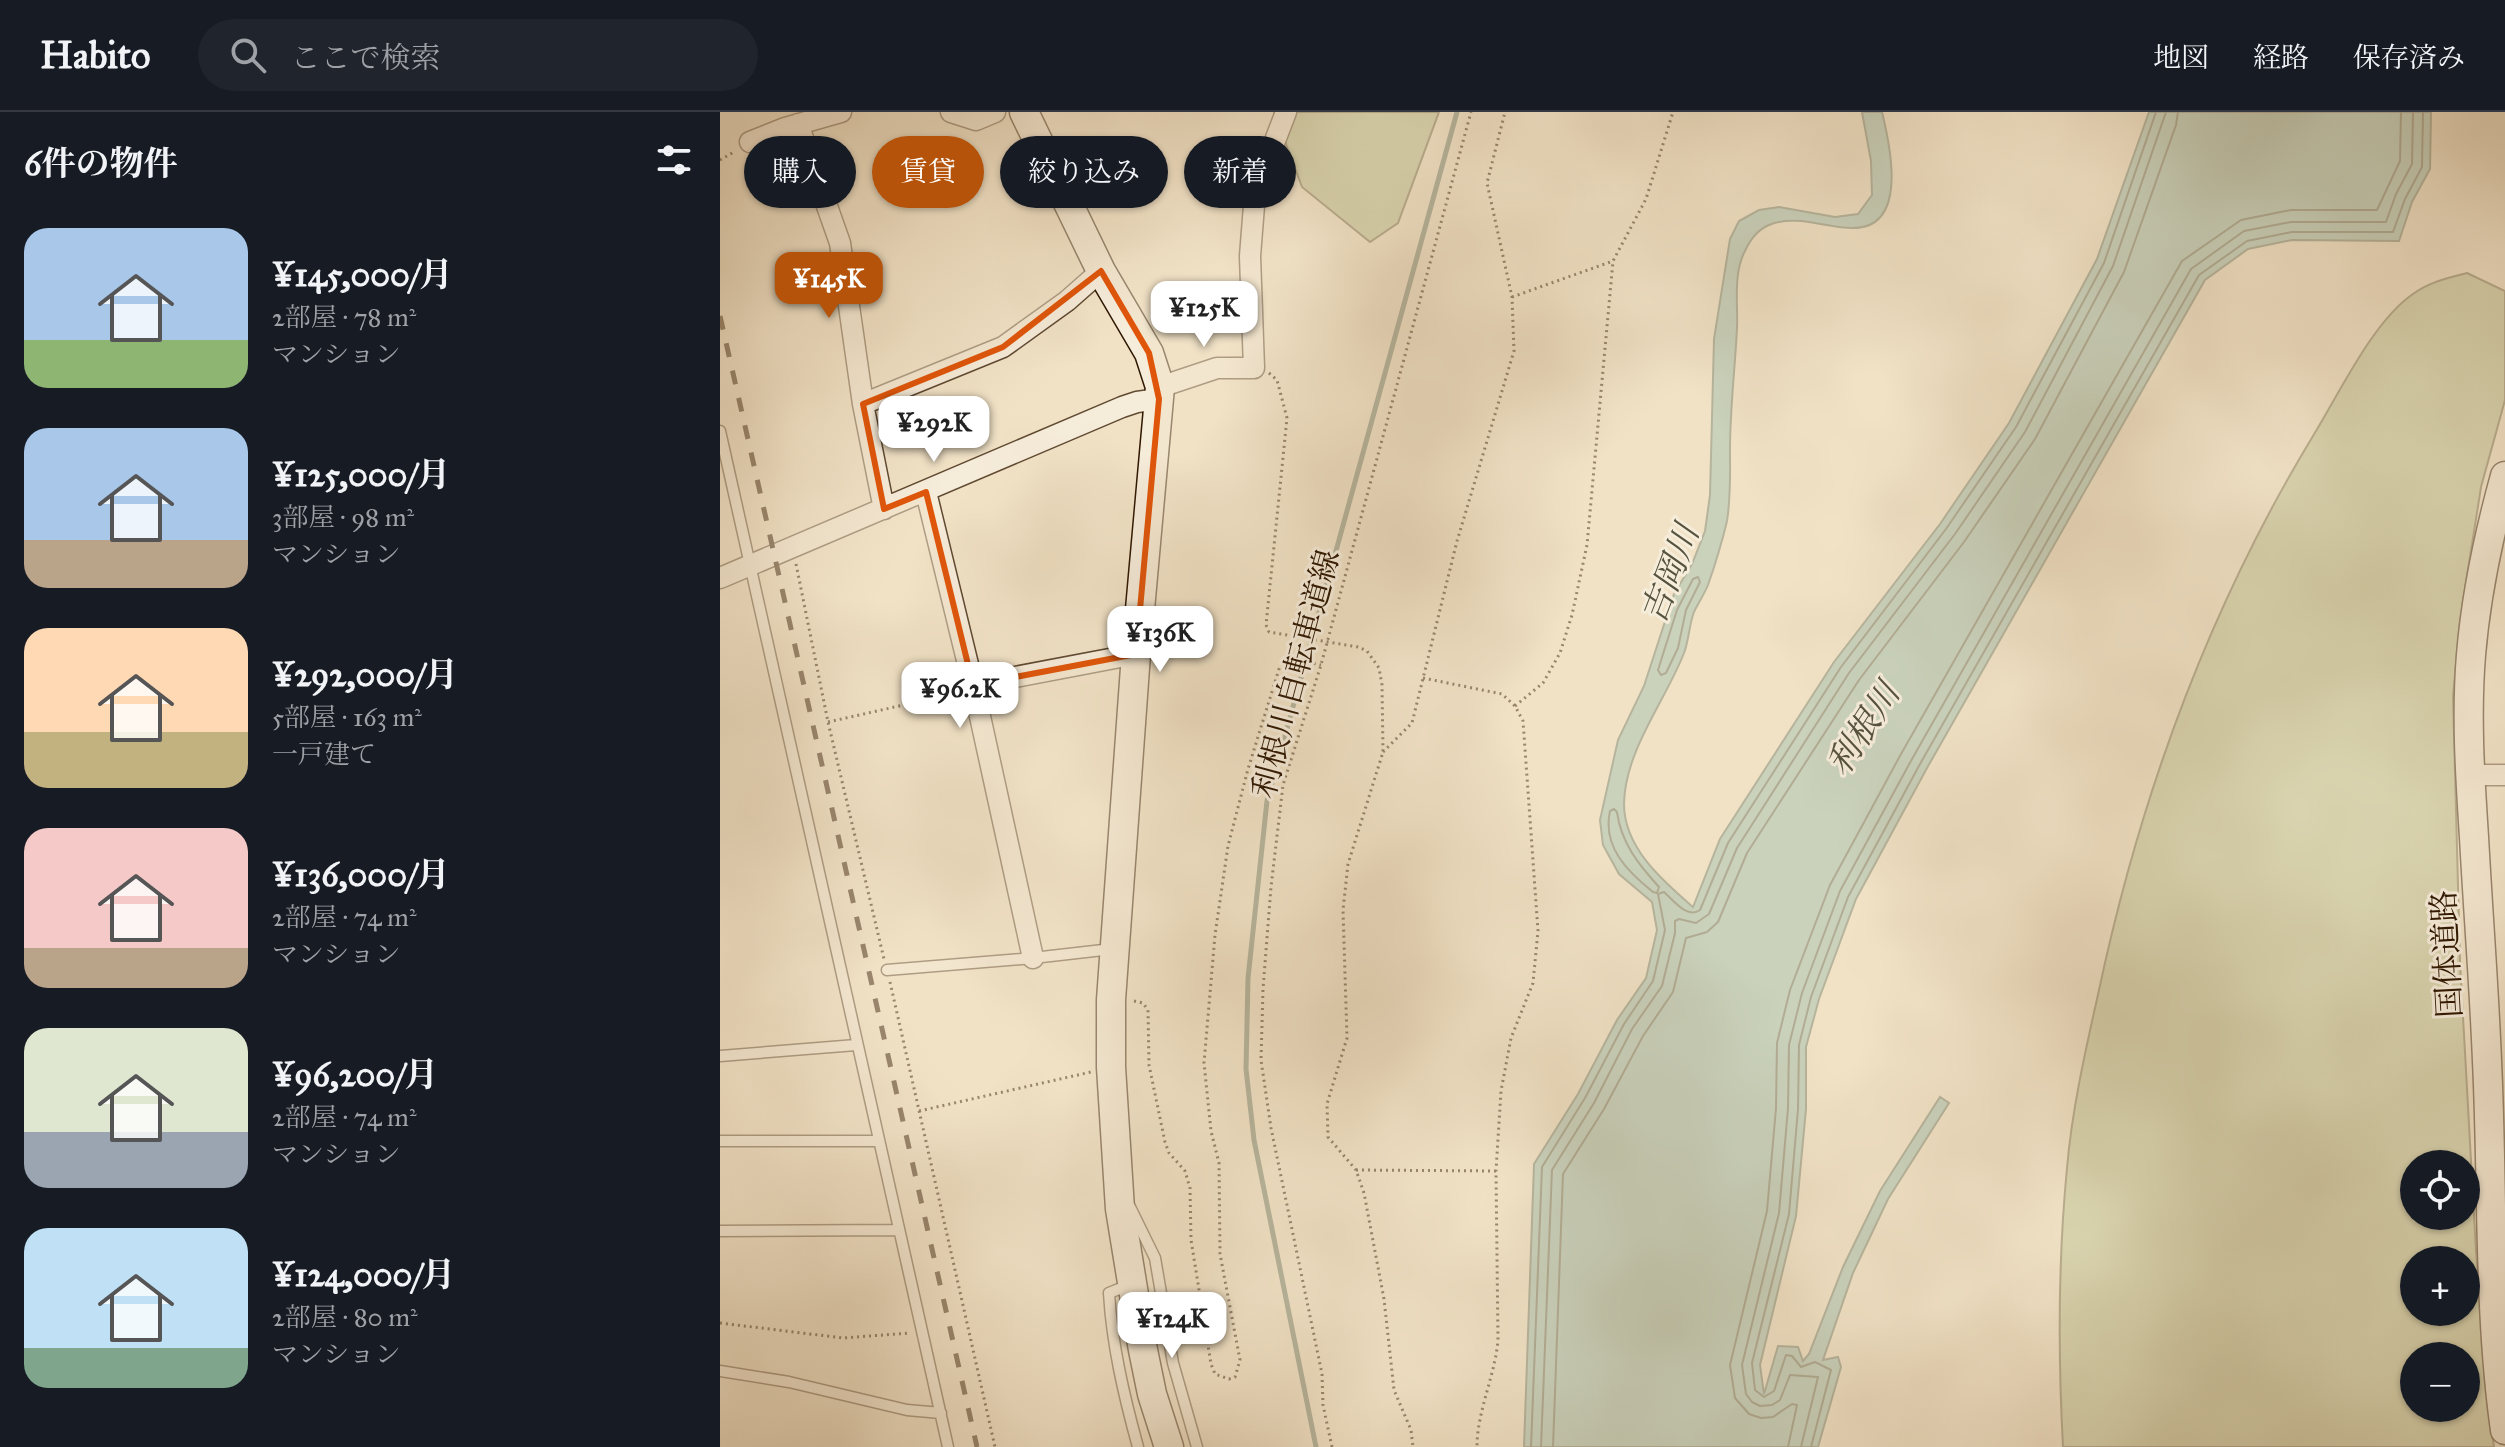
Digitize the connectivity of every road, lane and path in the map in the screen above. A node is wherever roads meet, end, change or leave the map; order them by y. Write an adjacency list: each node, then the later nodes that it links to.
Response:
1 (841, 112): 9 (street)
2 (951, 112): 3 (street)
3 (995, 112)
4 (1024, 112): 12 (street)
5 (1286, 112): 14 (street)
6 (1471, 112): 24 (path, 利根川自転車道線)
7 (1505, 112): 13 (path)
8 (1673, 112): 11 (path)
9 (813, 118): 10 (street); 16 (street)
10 (766, 136)
11 (1613, 261): 13 (path); 29 (path)
12 (1101, 271): 15 (street); 16 (street)
13 (1512, 297): 27 (path)
14 (1254, 368): 15 (street); 24 (path)
15 (1160, 393): 19 (street); 25 (street)
16 (863, 404): 20 (street)
17 (720, 431): 22 (lane)
18 (2504, 486): 32 (street, 国体道路)
19 (926, 492): 20 (street); 28 (street)
20 (884, 509): 21 (street)
21 (793, 549): 22 (street); 30 (path)
22 (751, 565): 23 (street); 38 (lane)
23 (720, 578)
24 (1327, 642): 26 (path, 利根川自転車道線); 31 (path)
25 (1136, 654): 28 (street); 34 (street)
26 (1321, 665): 37 (path); 62 (path, 利根川自転車道線)
27 (1423, 678): 29 (path); 31 (path)
28 (973, 687): 30 (path); 35 (street)
29 (1515, 706): 46 (path)
30 (828, 722): 36 (path)
31 (1383, 752): 45 (path)
32 (2470, 775): 33 (street); 40 (street, 国体道路)
33 (2505, 775)
34 (1116, 948): 35 (lane); 41 (street)
35 (1033, 958): 36 (lane)
36 (887, 970): 42 (path)
37 (1131, 1000)
38 (856, 1045): 39 (lane); 44 (lane)
39 (720, 1056)
40 (2496, 1056): 53 (street, 国体道路)
41 (1111, 1067): 42 (path); 47 (street)
42 (919, 1111): 58 (path)
43 (720, 1141): 44 (lane)
44 (879, 1141): 48 (lane)
45 (1356, 1170): 46 (path); 63 (path)
46 (1496, 1171): 64 (path)
47 (1120, 1209): 50 (street); 61 (lane)
48 (899, 1230): 49 (lane); 52 (lane)
49 (720, 1231)
50 (1133, 1284): 59 (lane); 60 (street)
51 (720, 1323): 52 (path)
52 (922, 1330): 55 (lane)
53 (2501, 1359): 56 (street, 国体道路)
54 (720, 1371): 55 (lane)
55 (941, 1413): 57 (lane)
56 (2505, 1430)
57 (948, 1447)
58 (995, 1447)
59 (1138, 1447)
60 (1169, 1447)
61 (1197, 1447)
62 (1332, 1447)
63 (1413, 1447)
64 (1477, 1447)

